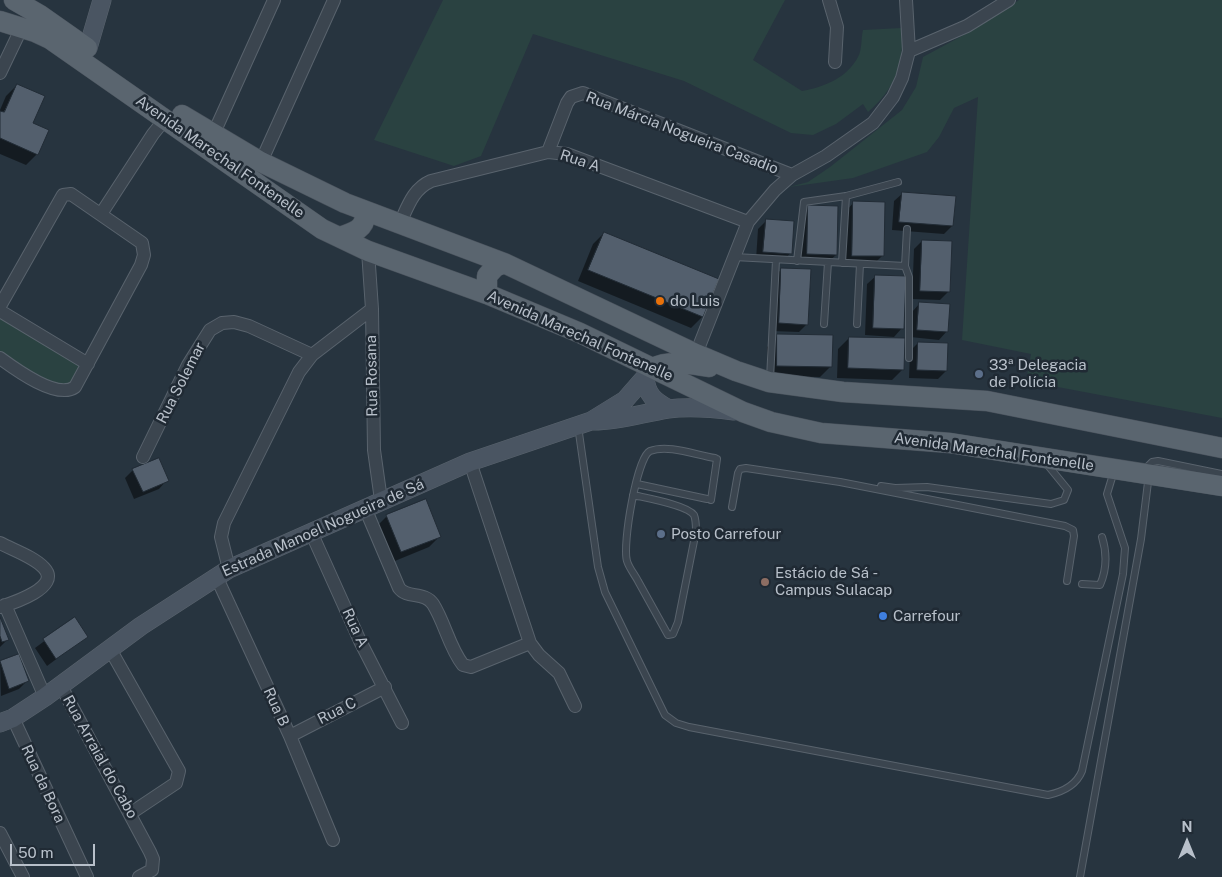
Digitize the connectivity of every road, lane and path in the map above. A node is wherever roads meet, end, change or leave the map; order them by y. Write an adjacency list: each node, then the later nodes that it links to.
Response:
1 (14, 0): 10 (main road, Avenida Marechal Fontenelle)
2 (102, 0): 10 (main road)
3 (274, 0): 15 (street)
4 (334, 0): 17 (street)
5 (829, 0): 12 (street)
6 (906, 0): 11 (street)
7 (1009, 0): 11 (street)
8 (0, 21): 9 (main road, Avenida Marechal Fontenelle)
9 (22, 28): 13 (street); 14 (main road, Avenida Marechal Fontenelle)
10 (88, 48): 15 (main road, Avenida Marechal Fontenelle)
11 (909, 51): 18 (street)
12 (835, 62)
13 (0, 73)
14 (165, 119): 22 (street); 26 (main road, Avenida Marechal Fontenelle)
15 (213, 136): 17 (main road, Avenida Marechal Fontenelle)
16 (548, 152): 18 (street, Rua Márcia Nogueira Casadio); 23 (street, Rua A); 24 (street, Rua A)
17 (261, 162): 21 (main road, Avenida Marechal Fontenelle)
18 (792, 175): 23 (street)
19 (898, 182): 20 (lane)
20 (846, 196): 30 (lane); 33 (lane)
21 (365, 212): 24 (main road, Avenida Marechal Fontenelle); 26 (main road)
22 (101, 214): 37 (street); 46 (street)
23 (748, 222): 28 (street)
24 (400, 224): 32 (main road, Avenida Marechal Fontenelle)
25 (907, 229): 35 (lane)
26 (338, 237): 27 (main road, Avenida Marechal Fontenelle)
27 (368, 251): 36 (main road, Avenida Marechal Fontenelle); 38 (street, Rua Rosana)
28 (734, 257): 29 (lane); 42 (street)
29 (776, 260): 30 (lane); 49 (lane)
30 (797, 261): 31 (lane)
31 (828, 262): 33 (lane); 40 (lane)
32 (504, 263): 36 (main road); 42 (main road, Avenida Marechal Fontenelle)
33 (842, 263): 34 (lane)
34 (860, 264): 35 (lane); 41 (lane)
35 (905, 266): 45 (lane)
36 (487, 294): 48 (main road, Avenida Marechal Fontenelle)
37 (0, 306)
38 (372, 309): 43 (street, Rua B); 64 (street, Rua Rosana)
39 (0, 311): 46 (street)
40 (824, 324)
41 (857, 324)
42 (696, 354): 47 (main road, Avenida Marechal Fontenelle)
43 (312, 355): 55 (street, Rua Solemar); 70 (street, Rua B)
44 (0, 358): 46 (street)
45 (908, 358)
46 (88, 364)
47 (736, 371): 48 (main road); 49 (main road, Avenida Marechal Fontenelle)
48 (649, 373): 50 (main road); 51 (main road, Avenida Marechal Fontenelle); 52 (main road, Estrada Manoel Nogueira de Sá)
49 (769, 382): 53 (main road, Avenida Marechal Fontenelle)
50 (668, 409): 51 (main road, Estrada Manoel Nogueira de Sá); 52 (main road, Estrada Manoel Nogueira de Sá)
51 (743, 412): 54 (main road, Avenida Marechal Fontenelle)
52 (584, 423): 56 (main road, Estrada Manoel Nogueira de Sá); 57 (lane)
53 (1222, 448)
54 (1040, 456): 57 (main road, Avenida Marechal Fontenelle); 61 (lane)
55 (143, 457)
56 (470, 462): 64 (main road, Estrada Manoel Nogueira de Sá); 74 (street)
57 (1115, 469): 58 (main road, Avenida Marechal Fontenelle)
58 (1149, 474): 59 (lane); 62 (main road, Avenida Marechal Fontenelle); 89 (lane)
59 (1222, 474)
60 (636, 484): 60 (lane); 63 (lane)
61 (881, 486)
62 (1222, 486)
63 (633, 495): 63 (lane)
64 (381, 500): 66 (main road, Estrada Manoel Nogueira de Sá)
65 (732, 507): 71 (lane)
66 (365, 508): 67 (main road, Estrada Manoel Nogueira de Sá); 74 (street)
67 (310, 532): 70 (main road, Estrada Manoel Nogueira de Sá); 77 (street, Rua A)
68 (1102, 537): 72 (lane)
69 (0, 543): 73 (street)
70 (222, 572): 75 (main road, Estrada Manoel Nogueira de Sá); 82 (street, Rua B)
71 (1067, 581)
72 (1082, 584)
73 (3, 606): 78 (street)
74 (530, 643): 79 (street)
75 (110, 649): 76 (main road, Estrada Manoel Nogueira de Sá); 83 (street)
76 (60, 686): 78 (main road, Estrada Manoel Nogueira de Sá); 83 (street, Rua Arraial do Cabo)
77 (385, 687): 81 (street, Rua A); 82 (street, Rua C)
78 (45, 697): 80 (main road, Estrada Manoel Nogueira de Sá)
79 (575, 706)
80 (6, 721): 87 (street, Rua da Bora)
81 (402, 722)
82 (290, 736): 85 (street, Rua B)
83 (131, 814): 88 (street, Rua Arraial do Cabo)
84 (0, 833): 86 (street)
85 (333, 840)
86 (24, 877)
87 (87, 877)
88 (139, 877)
89 (1080, 877)

